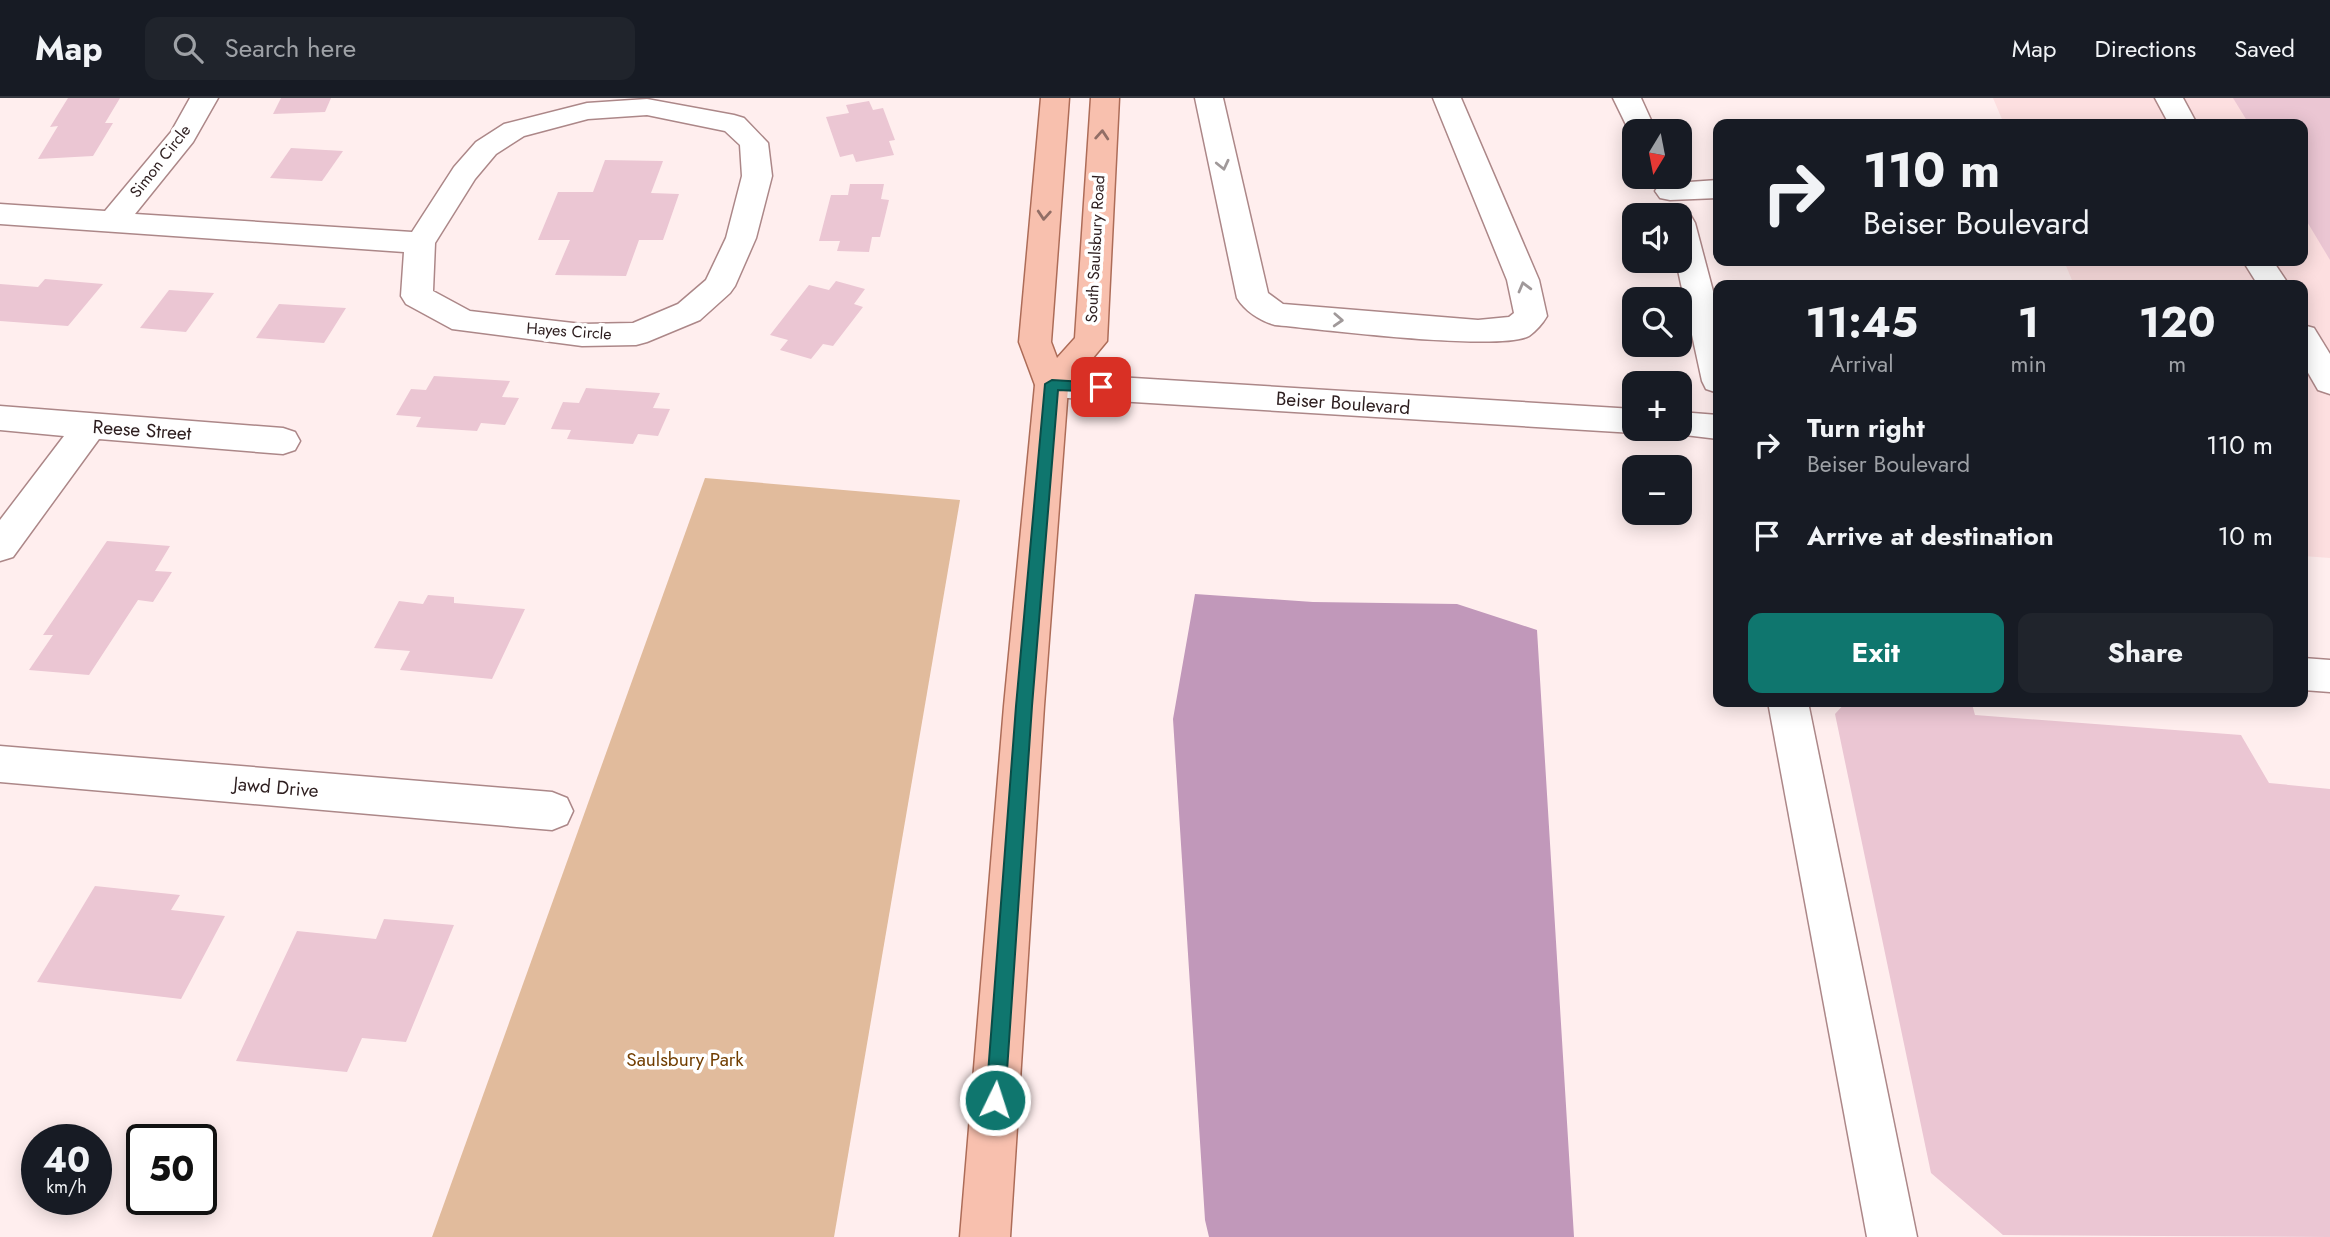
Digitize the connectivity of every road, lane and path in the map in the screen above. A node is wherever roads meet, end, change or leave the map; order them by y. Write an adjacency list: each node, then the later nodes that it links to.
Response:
1 (204, 98): 13 (street, Simon Circle)
2 (1055, 98): 19 (main road, one-way to 19)
3 (1105, 98): 19 (main road, South Saulsbury Road, one-way to 3)
4 (1209, 98): 5 (street, one-way to 5)
5 (1447, 98)
6 (1627, 98): 8 (street)
7 (2169, 98): 9 (street)
8 (1637, 119)
9 (2180, 119)
10 (1713, 190): 11 (street)
11 (1671, 194)
12 (0, 214): 13 (street)
13 (113, 221): 14 (street)
14 (420, 243): 14 (street, Hayes Circle)
15 (1692, 262): 17 (street)
16 (2308, 345): 18 (street)
17 (1713, 358)
18 (2330, 382)
19 (1052, 384): 21 (street, Beiser Boulevard); 32 (main road)
20 (0, 418): 23 (street, Reese Street)
21 (1622, 420)
22 (1692, 425): 24 (street)
23 (90, 426): 25 (street, Reese Street); 26 (street)
24 (1713, 427)
25 (283, 441)
26 (0, 547)
27 (2308, 674): 28 (street)
28 (2330, 676)
29 (1789, 707): 33 (street)
30 (0, 764): 31 (street, Jawd Drive)
31 (552, 811)
32 (985, 1237)
33 (1892, 1237)

